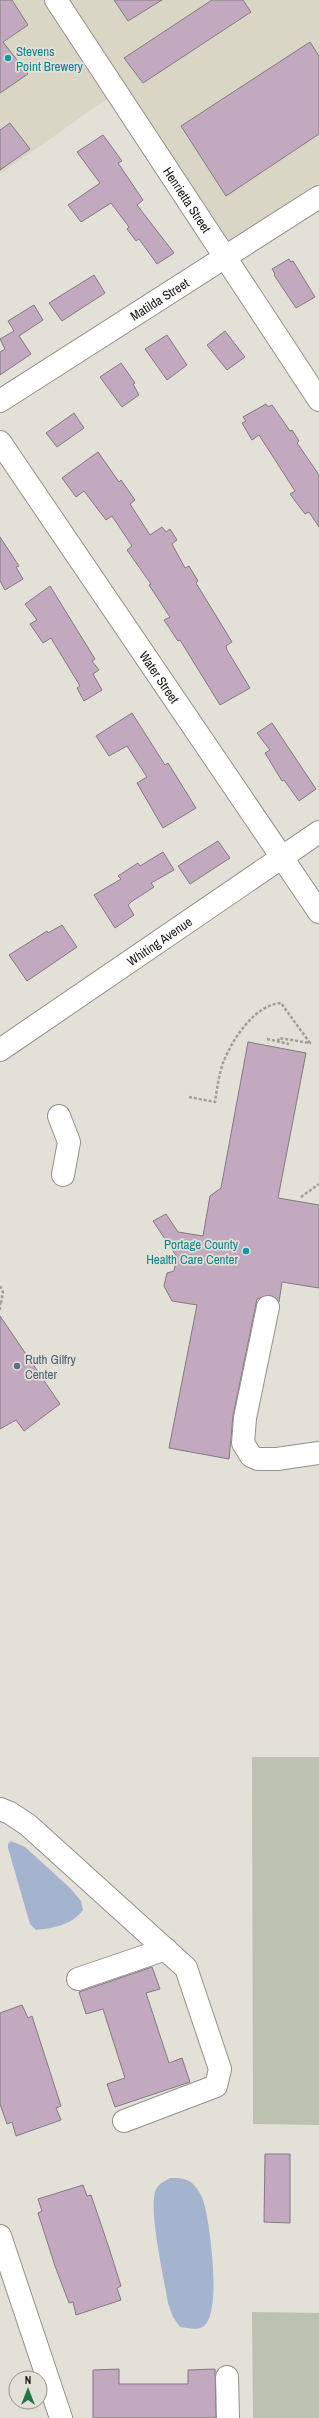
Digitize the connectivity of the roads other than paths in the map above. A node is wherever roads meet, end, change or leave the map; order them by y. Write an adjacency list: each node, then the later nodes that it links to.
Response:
1 (56, 0): 3 (street, Henrietta Street)
2 (319, 197): 3 (street, Matilda Street)
3 (224, 258): 4 (street, Henrietta Street); 5 (street, Matilda Street)
4 (319, 400)
5 (0, 401)
6 (0, 442): 8 (street, Water Street)
7 (319, 832): 8 (street, Whiting Avenue)
8 (282, 856): 9 (street, Water Street); 10 (street, Whiting Avenue)
9 (319, 912)
10 (0, 1050)
11 (59, 1116): 12 (street)
12 (63, 1175)
13 (268, 1307): 14 (street)
14 (319, 1453)
15 (0, 1809): 16 (street)
16 (166, 1949): 17 (street); 18 (street)
17 (78, 1979)
18 (124, 2121)
19 (0, 2236): 21 (street)
20 (227, 2377): 22 (street)
21 (61, 2418)
22 (228, 2418)

